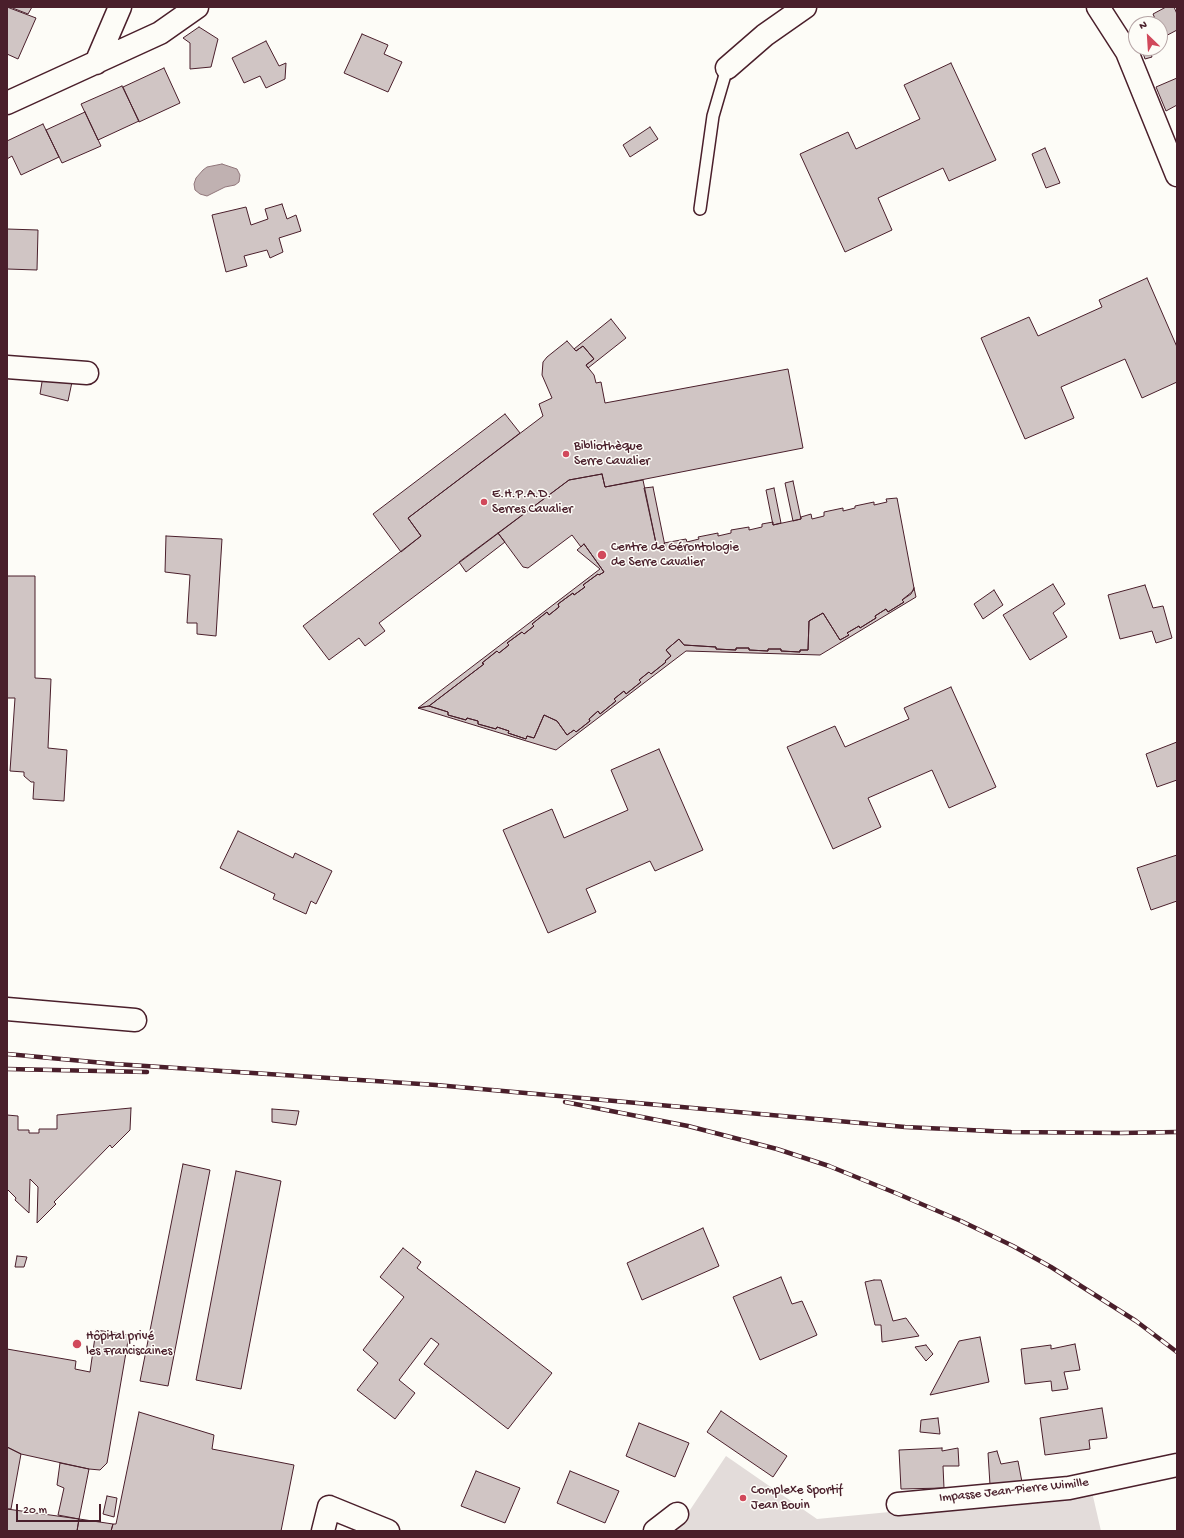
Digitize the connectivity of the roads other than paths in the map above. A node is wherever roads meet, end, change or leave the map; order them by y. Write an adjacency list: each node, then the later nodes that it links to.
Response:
1 (120, 7): 5 (street)
2 (197, 7): 5 (street)
3 (806, 7): 6 (street)
4 (1098, 7): 8 (street)
5 (96, 63): 7 (street)
6 (727, 68): 9 (lane)
7 (7, 103)
8 (1177, 175)
9 (700, 209)
10 (7, 367): 11 (street)
11 (87, 373)
12 (7, 1009): 13 (street)
13 (136, 1020)
14 (1177, 1465): 15 (street, Impasse Jean-Pierre Wimille)
15 (898, 1504)
16 (677, 1514): 19 (street)
17 (323, 1531): 18 (street)
18 (388, 1531)
19 (656, 1531)

